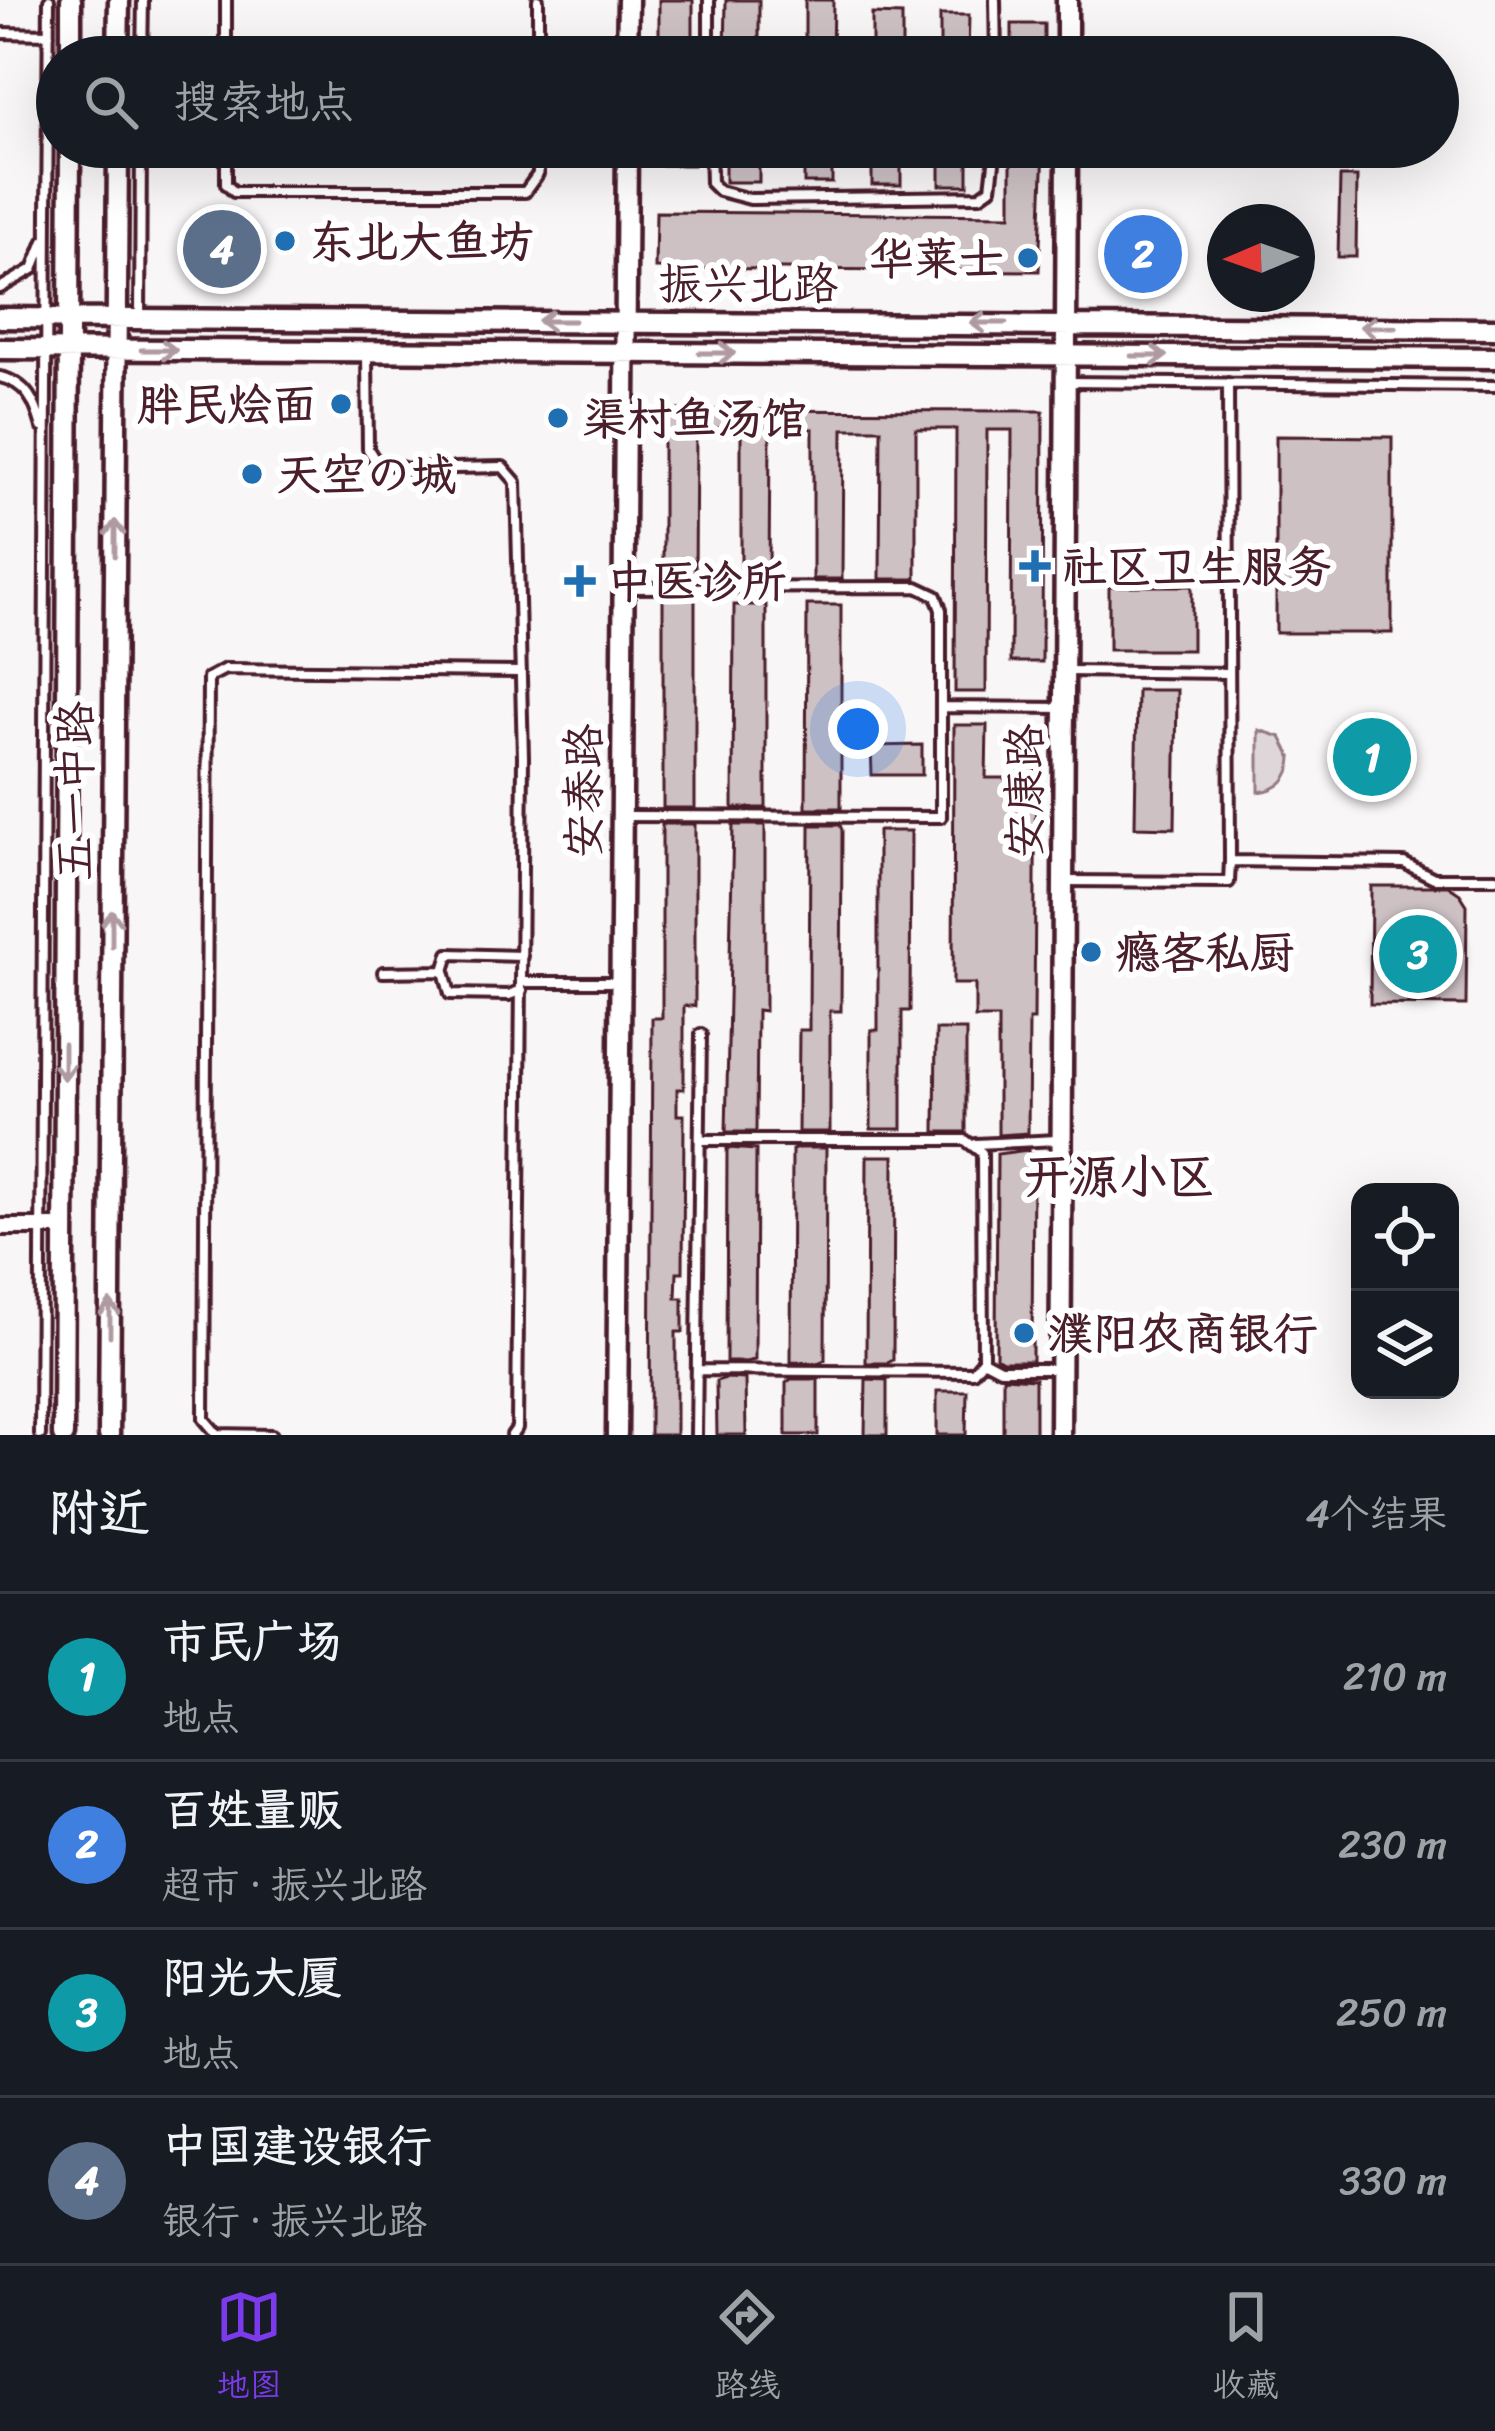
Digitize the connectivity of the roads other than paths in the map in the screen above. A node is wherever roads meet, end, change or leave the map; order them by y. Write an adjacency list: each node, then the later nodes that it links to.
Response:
1 (49, 0): 12 (lane)
2 (71, 0): 13 (street)
3 (118, 0): 14 (street)
4 (143, 0): 15 (lane)
5 (226, 0): 16 (lane)
6 (538, 0): 17 (lane)
7 (628, 0): 18 (street)
8 (709, 0): 19 (lane)
9 (995, 0): 20 (lane)
10 (1067, 0): 21 (street)
11 (0, 33): 12 (lane)
12 (49, 34)
13 (70, 36)
14 (118, 36)
15 (142, 36)
16 (226, 36)
17 (538, 36)
18 (627, 36)
19 (709, 36)
20 (995, 36)
21 (1067, 36)
22 (47, 168): 32 (lane)
23 (70, 168): 36 (street, 五一中路)
24 (118, 168): 37 (street, 五一中路)
25 (142, 168): 38 (lane)
26 (226, 168): 27 (lane)
27 (538, 168)
28 (627, 168): 39 (street, 安泰路)
29 (711, 168): 30 (lane)
30 (994, 168)
31 (1067, 168): 40 (street, 安康路)
32 (47, 212): 33 (lane); 35 (lane)
33 (0, 288)
34 (0, 318): 35 (street, 振兴北路)
35 (46, 319): 36 (street, 振兴北路); 43 (lane)
36 (69, 319): 37 (street, 振兴北路); 44 (street, 五一中路)
37 (116, 319): 38 (street, 振兴北路); 45 (street, 五一中路)
38 (140, 320): 39 (street, 振兴北路, one-way to 38)
39 (626, 322): 40 (street, 振兴北路, one-way to 39); 47 (street, 安泰路)
40 (1066, 324): 41 (street, 振兴北路, one-way to 40); 48 (street, 安康路)
41 (1495, 329)
42 (0, 349): 43 (street, 振兴北路)
43 (46, 349): 44 (street, 振兴北路); 54 (lane)
44 (68, 350): 45 (street, 振兴北路); 76 (street, 五一中路, one-way to 76)
45 (116, 350): 46 (street, 振兴北路, one-way to 46); 82 (street, 五一中路, one-way to 45)
46 (367, 351): 47 (street, 振兴北路); 57 (lane)
47 (625, 353): 48 (street, 振兴北路, one-way to 48); 55 (street, 安泰路)
48 (1066, 355): 49 (street, 振兴北路, one-way to 49); 51 (street, 安康路)
49 (1495, 358)
50 (0, 377): 54 (lane)
51 (1065, 382): 52 (lane); 56 (street, 安康路)
52 (1228, 383): 53 (lane); 58 (lane)
53 (1495, 386)
54 (46, 440): 75 (lane)
55 (623, 588): 59 (lane); 61 (street, 安泰路)
56 (1064, 671): 58 (lane); 60 (street, 安康路)
57 (519, 672): 65 (lane); 83 (lane)
58 (1228, 673): 62 (lane)
59 (941, 707): 60 (lane); 61 (lane)
60 (1064, 708): 64 (street, 安康路)
61 (622, 816): 68 (street, 安泰路)
62 (1230, 861): 63 (lane); 64 (lane)
63 (1495, 878)
64 (1063, 881): 72 (street, 安康路)
65 (522, 956): 66 (lane); 69 (lane)
66 (444, 971): 67 (lane); 69 (lane)
67 (383, 972)
68 (621, 982): 69 (lane); 85 (street, 安泰路)
69 (522, 986): 84 (lane)
70 (701, 1034): 71 (lane)
71 (700, 1140): 73 (lane); 79 (lane)
72 (1062, 1140): 73 (lane); 78 (street, 安康路)
73 (975, 1144): 77 (lane)
74 (0, 1227): 75 (street)
75 (41, 1227): 76 (street); 80 (lane)
76 (63, 1227): 81 (street, 五一中路)
77 (983, 1360): 78 (lane); 79 (lane)
78 (1060, 1369): 87 (street, 安康路)
79 (697, 1370): 86 (lane)
80 (40, 1435)
81 (62, 1435)
82 (109, 1435)
83 (272, 1435)
84 (512, 1435)
85 (617, 1435)
86 (696, 1435)
87 (1060, 1435)

